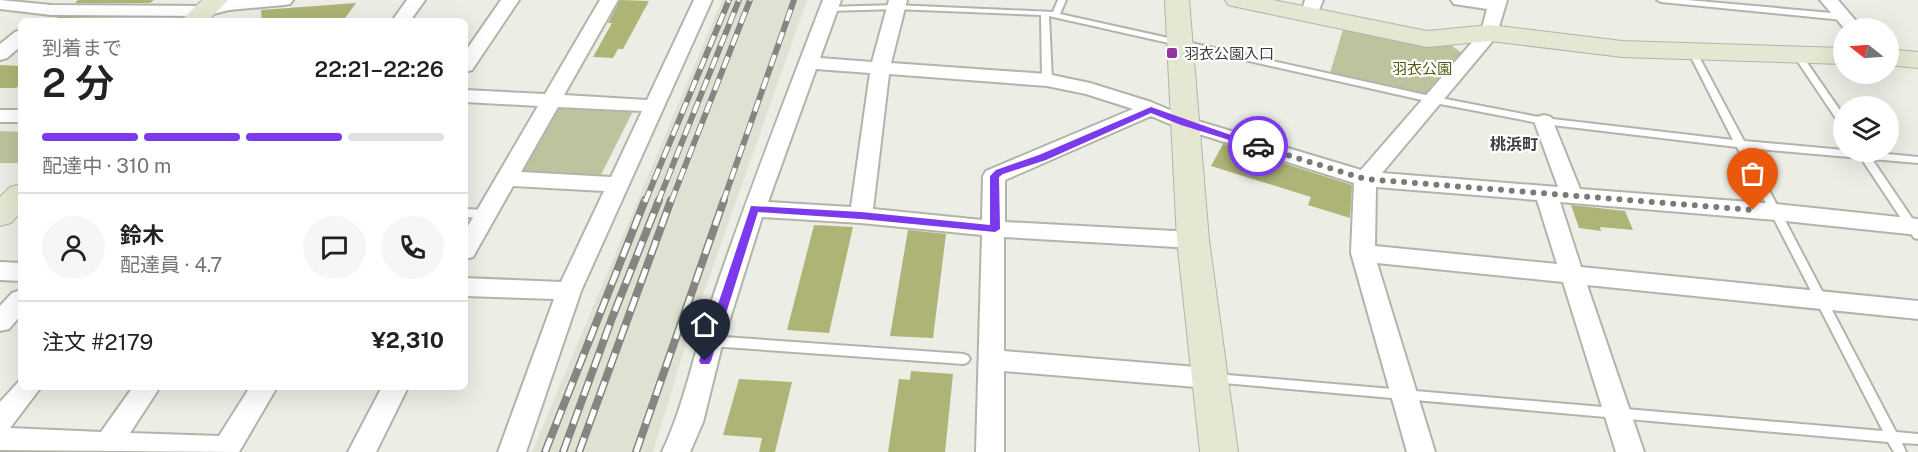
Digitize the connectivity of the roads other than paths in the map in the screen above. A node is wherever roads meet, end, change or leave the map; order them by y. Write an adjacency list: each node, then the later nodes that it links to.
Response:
1 (284, 0): 19 (street)
2 (416, 0): 21 (street)
3 (510, 0): 31 (street)
4 (609, 0): 36 (street)
5 (704, 0): 38 (street)
6 (1062, 0): 20 (lane)
7 (1177, 0): 26 (street)
8 (1237, 0): 17 (street)
9 (1460, 0): 13 (street)
10 (1661, 0): 14 (lane)
11 (1829, 0): 22 (street)
12 (897, 3): 16 (lane); 20 (lane); 33 (street)
13 (1498, 3): 24 (street)
14 (1726, 3): 23 (lane)
15 (0, 4): 18 (street)
16 (830, 4): 32 (street)
17 (1312, 8): 24 (street)
18 (51, 10): 19 (street)
19 (205, 11)
20 (1050, 14): 26 (lane); 34 (lane)
21 (403, 18)
22 (1845, 18)
23 (1833, 20)
24 (1490, 33): 27 (street); 37 (street)
25 (18, 39): 28 (street)
26 (1181, 44): 37 (lane); 42 (street)
27 (1693, 53): 29 (street); 43 (lane)
28 (0, 54)
29 (1798, 56): 30 (street); 39 (lane)
30 (1833, 56)
31 (468, 62)
32 (808, 63): 33 (street); 54 (street)
33 (880, 68): 34 (street); 58 (street)
34 (1047, 80): 40 (street)
35 (468, 96): 36 (street)
36 (552, 100): 38 (street); 48 (street)
37 (1435, 100): 41 (lane); 49 (street)
38 (654, 106): 50 (street)
39 (1833, 108)
40 (1151, 109): 42 (street); 59 (street)
41 (1544, 121): 43 (lane); 52 (street)
42 (1184, 123): 49 (street); 62 (street)
43 (1741, 144): 44 (lane); 55 (lane)
44 (1833, 151)
45 (1899, 158): 46 (lane)
46 (1918, 160)
47 (1869, 162): 60 (lane)
48 (507, 178): 50 (street); 56 (street)
49 (1365, 179): 51 (street); 63 (street)
50 (618, 185): 68 (street)
51 (1546, 194): 52 (street); 66 (street)
52 (1572, 196): 55 (street)
53 (18, 197): 57 (street)
54 (754, 209): 58 (street); 73 (street)
55 (1776, 212): 60 (street); 69 (lane)
56 (475, 213): 61 (street)
57 (0, 215)
58 (861, 215): 59 (street)
59 (995, 229): 62 (street); 75 (street)
60 (1916, 229)
61 (468, 240)
62 (1193, 240): 76 (street)
63 (1363, 253): 66 (street); 81 (street)
64 (0, 271): 65 (street)
65 (18, 272)
66 (1573, 274): 69 (street); 82 (street)
67 (468, 287): 68 (street)
68 (569, 291): 90 (street)
69 (1822, 300): 71 (street); 84 (lane)
70 (18, 301): 72 (street)
71 (1918, 310)
72 (0, 322)
73 (710, 341): 74 (lane); 91 (street)
74 (964, 359)
75 (992, 360): 76 (street); 92 (street)
76 (1208, 378): 81 (lane); 93 (street)
77 (26, 390): 83 (street)
78 (145, 390): 87 (street)
79 (262, 390): 88 (street)
80 (393, 390): 89 (street)
81 (1405, 396): 82 (lane); 94 (street)
82 (1619, 415): 84 (lane); 95 (street)
83 (0, 421)
84 (1892, 437): 86 (lane); 96 (lane)
85 (0, 439): 87 (street)
86 (1918, 440)
87 (108, 443): 88 (street)
88 (225, 450)
89 (362, 452)
90 (512, 452)
91 (676, 452)
92 (990, 452)
93 (1219, 452)
94 (1421, 452)
95 (1630, 452)
96 (1900, 452)

